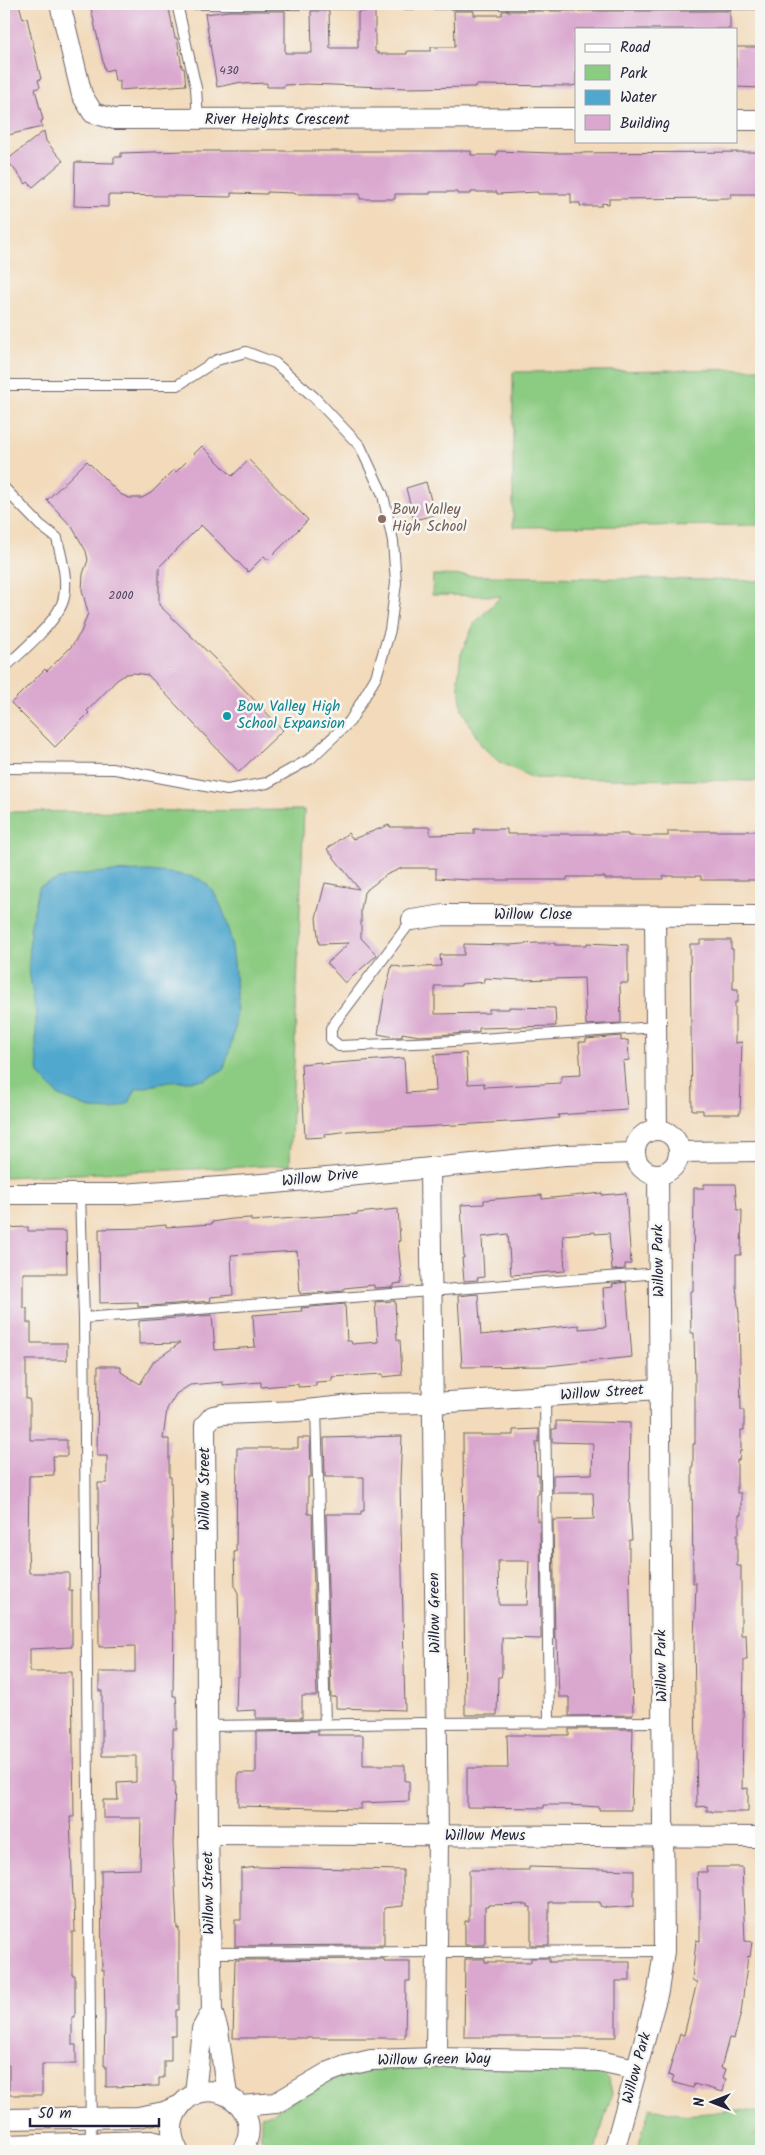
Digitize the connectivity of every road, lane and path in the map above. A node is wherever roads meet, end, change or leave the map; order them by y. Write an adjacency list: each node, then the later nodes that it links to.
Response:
1 (60, 4): 5 (street, River Heights Crescent)
2 (177, 4): 3 (lane); 5 (lane)
3 (761, 4)
4 (575, 118): 5 (street, River Heights Crescent)
5 (198, 120)
6 (738, 120): 7 (street)
7 (761, 120)
8 (4, 384): 11 (lane)
9 (4, 488): 10 (lane)
10 (4, 668)
11 (4, 768)
12 (655, 916): 13 (street, Willow Close); 14 (street, Willow Close); 15 (street)
13 (761, 916)
14 (412, 920): 15 (lane)
15 (656, 1027): 16 (street)
16 (657, 1130): 17 (street); 19 (street)
17 (680, 1152): 18 (street); 21 (street)
18 (761, 1152)
19 (635, 1153): 20 (street, Willow Drive); 21 (street)
20 (430, 1168): 23 (street, Willow Drive); 25 (street, Willow Green)
21 (658, 1174): 24 (street, Willow Park)
22 (4, 1194): 23 (street, Willow Drive)
23 (80, 1194): 26 (lane)
24 (659, 1273): 25 (lane); 27 (street, Willow Park)
25 (431, 1290): 26 (lane); 29 (street, Willow Green)
26 (84, 1318): 48 (lane)
27 (660, 1388): 28 (street, Willow Street); 32 (street, Willow Park)
28 (545, 1397): 29 (street, Willow Street); 31 (lane)
29 (433, 1403): 30 (street, Willow Street); 33 (street, Willow Green)
30 (316, 1409): 34 (lane); 35 (street, Willow Street)
31 (549, 1722): 32 (lane); 33 (lane)
32 (663, 1722): 38 (street, Willow Park)
33 (436, 1723): 34 (lane); 37 (street, Willow Green)
34 (325, 1724): 35 (lane)
35 (207, 1726): 36 (street, Willow Street)
36 (208, 1834): 37 (street, Willow Mews); 42 (street, Willow Street)
37 (438, 1836): 38 (street, Willow Mews); 40 (street, Willow Green)
38 (664, 1837): 39 (street, Willow Mews); 41 (street, Willow Park)
39 (761, 1837)
40 (436, 1951): 41 (lane); 42 (lane); 44 (street, Willow Green)
41 (664, 1951): 45 (street, Willow Park)
42 (211, 1953): 43 (street, Willow Street)
43 (212, 2012): 46 (street, Willow Street); 47 (street, Willow Street)
44 (436, 2058): 45 (street, Willow Green Way); 47 (street, Willow Green Way)
45 (636, 2069): 54 (street, Willow Park)
46 (188, 2100): 47 (street, Willow Green Way); 48 (street, Willow Green Way); 52 (street, Willow Street)
47 (234, 2100): 53 (street, Willow Street)
48 (91, 2118): 49 (street, Willow Green Way); 51 (lane)
49 (4, 2119)
50 (4, 2145): 51 (street)
51 (91, 2147): 52 (street)
52 (176, 2151)
53 (242, 2151)
54 (614, 2151)

